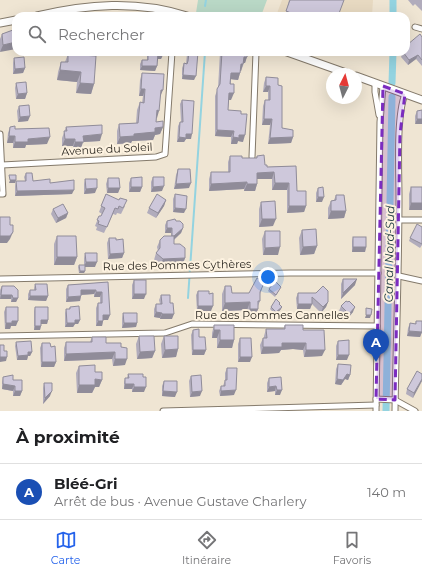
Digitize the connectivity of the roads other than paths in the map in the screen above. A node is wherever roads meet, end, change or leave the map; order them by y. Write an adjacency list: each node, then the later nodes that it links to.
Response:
1 (56, 12): 2 (street)
2 (166, 12)
3 (12, 21): 4 (street)
4 (0, 23)
5 (415, 27): 6 (street)
6 (422, 30)
7 (172, 56): 19 (street, Avenue du Soleil)
8 (256, 56): 18 (street)
9 (299, 56): 10 (street)
10 (332, 68)
11 (362, 78): 12 (street)
12 (376, 84): 13 (street); 16 (street)
13 (383, 86): 14 (street); 16 (street)
14 (405, 94): 15 (street); 21 (street)
15 (422, 100)
16 (380, 122): 23 (street)
17 (0, 134): 19 (street)
18 (252, 156)
19 (2, 165): 20 (street)
20 (0, 194)
21 (399, 220): 22 (street); 24 (street)
22 (422, 220)
23 (378, 273): 25 (street, Rue des Pommes Cythères); 27 (street)
24 (399, 276): 26 (street); 30 (street)
25 (0, 279)
26 (422, 281)
27 (377, 326): 28 (street, Rue des Pommes Cannelles); 29 (street)
28 (0, 336)
29 (377, 399): 30 (street); 31 (street)
30 (394, 400): 37 (street); 38 (street)
31 (376, 405): 35 (street); 36 (street)
32 (163, 411): 33 (street)
33 (178, 411): 34 (street)
34 (183, 411): 35 (street)
35 (208, 411)
36 (376, 411)
37 (395, 411)
38 (415, 411)

